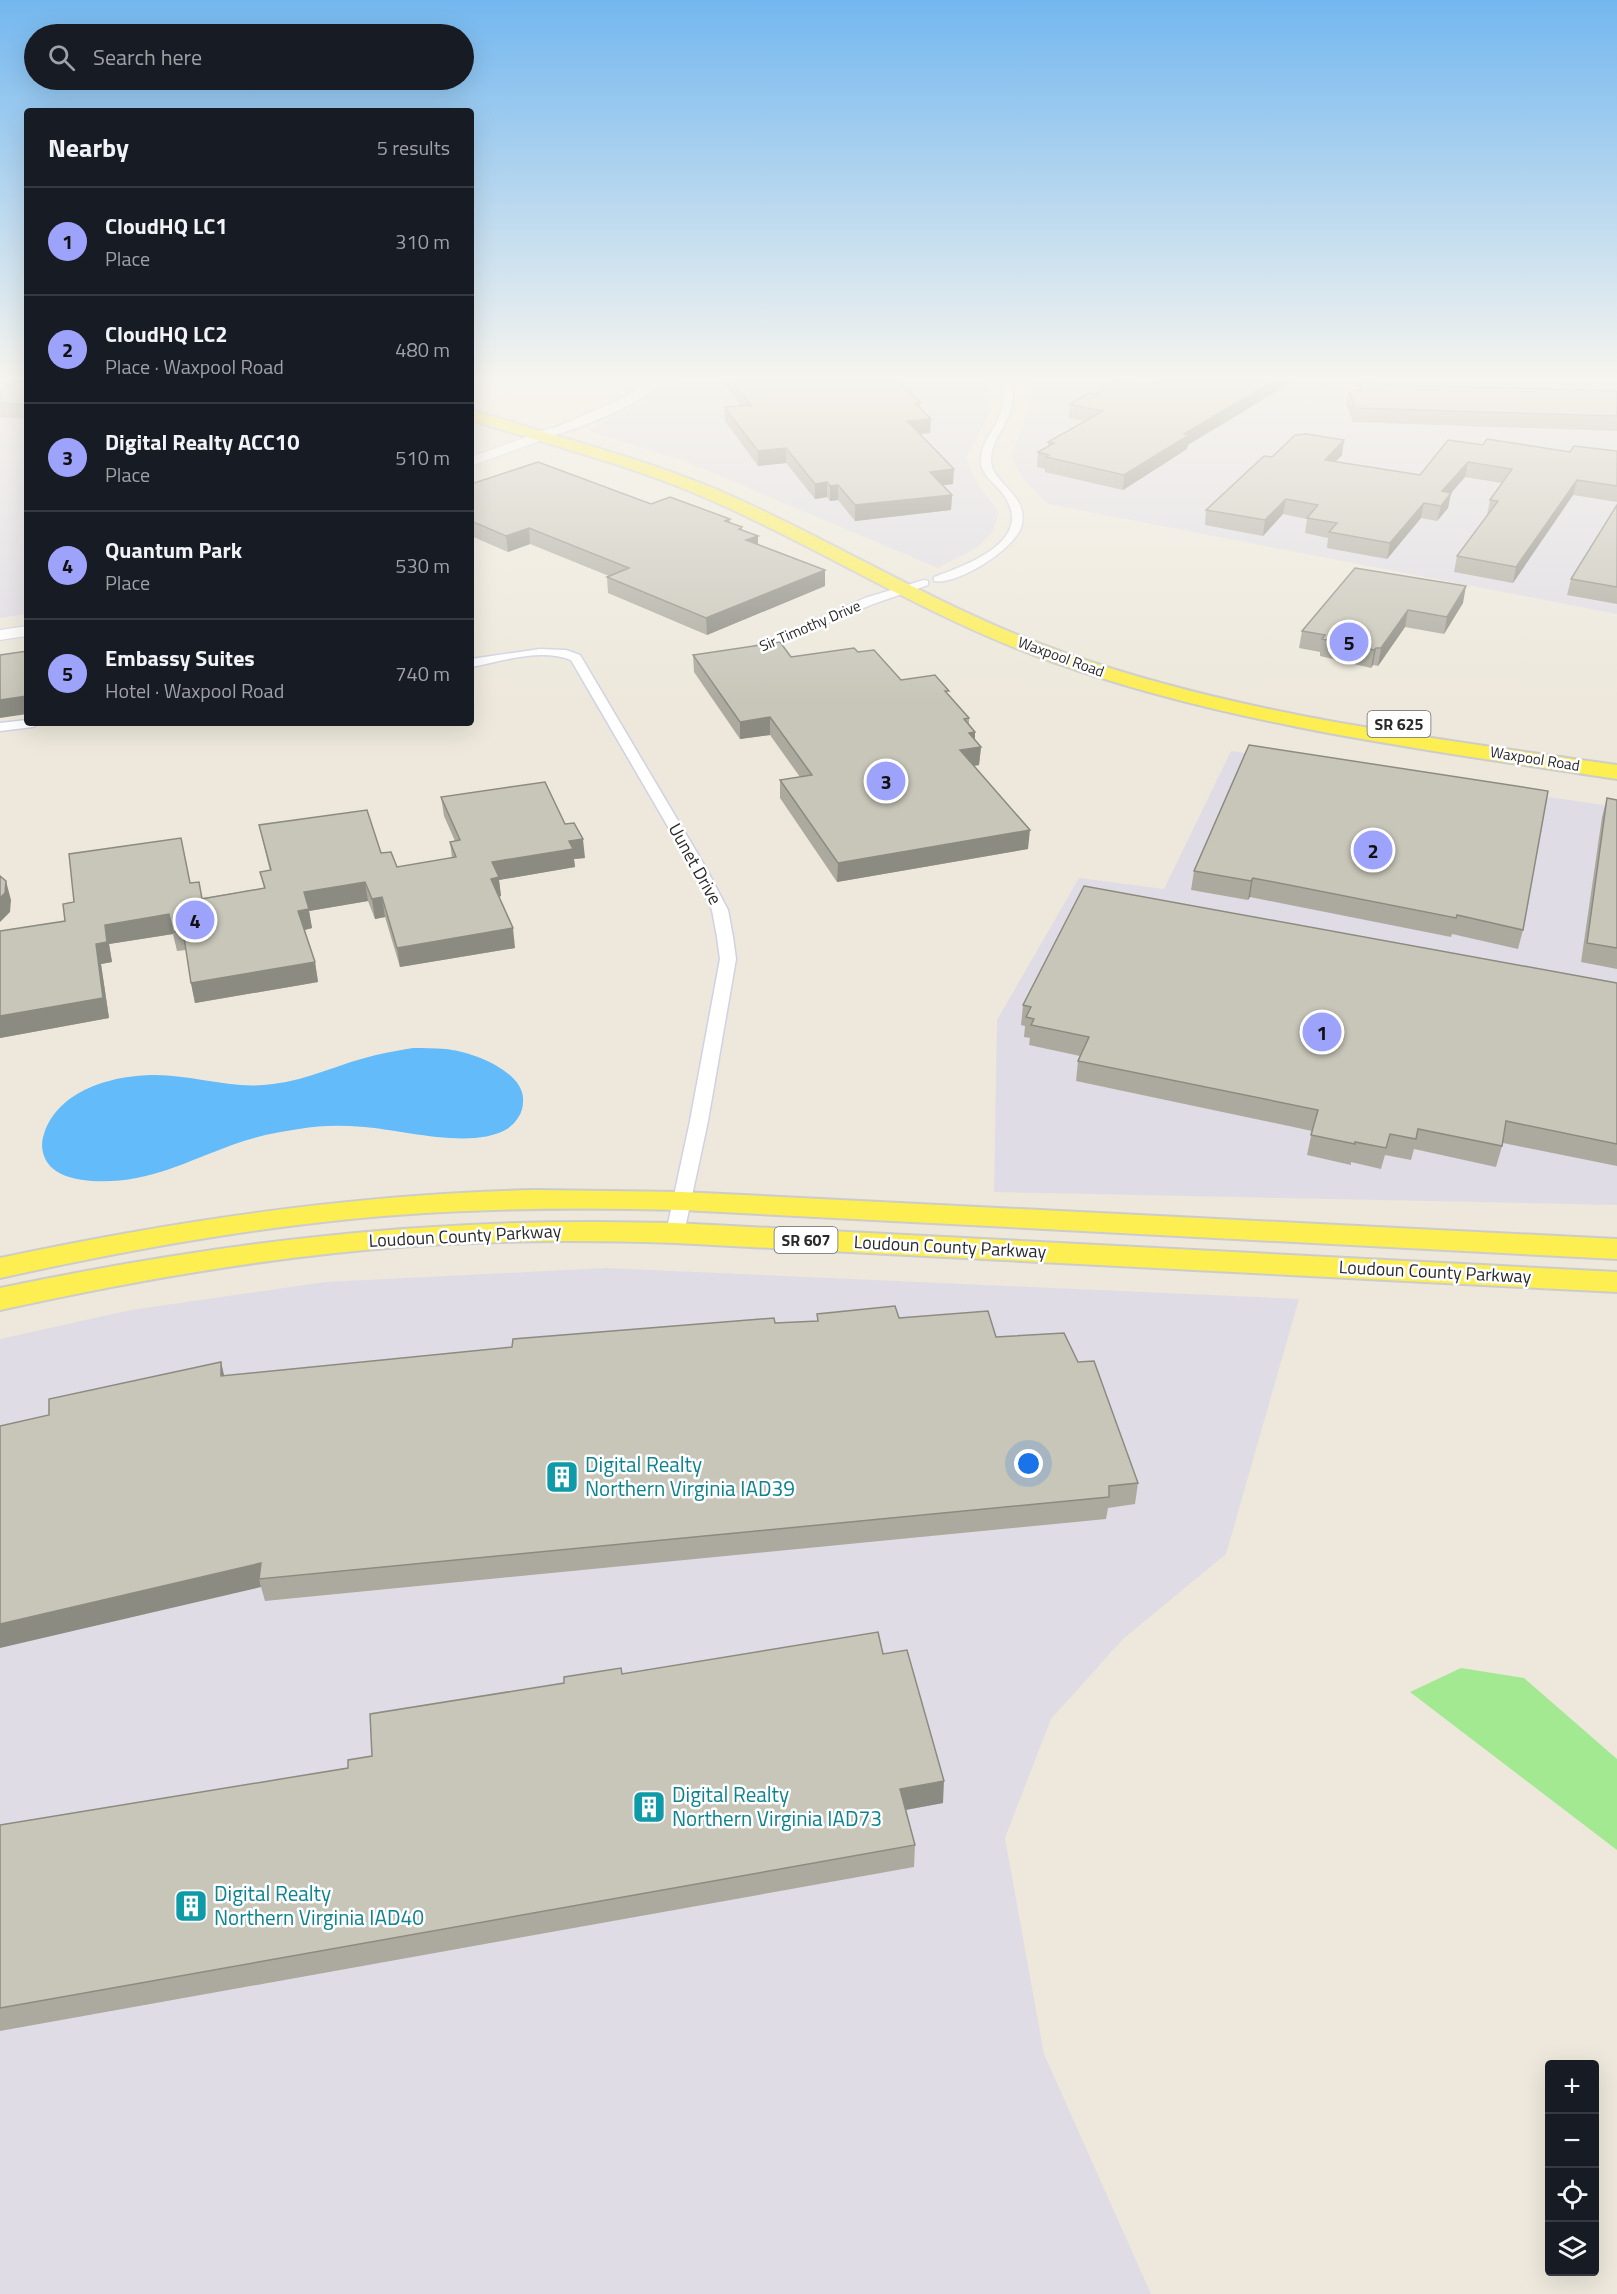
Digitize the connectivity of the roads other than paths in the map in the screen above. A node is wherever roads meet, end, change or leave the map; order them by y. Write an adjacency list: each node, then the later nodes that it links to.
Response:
1 (721, 488): 3 (main road, Waxpool Road / SR 625)
2 (1002, 488): 3 (street, Sir Timothy Drive)
3 (922, 584): 8 (street, Sir Timothy Drive); 12 (main road, Waxpool Road / SR 625); 13 (main road, Waxpool Road / SR 625)
4 (24, 623): 5 (main road)
5 (0, 627)
6 (24, 631): 7 (main road)
7 (0, 635)
8 (729, 658)
9 (474, 663): 14 (street, Uunet Drive)
10 (24, 724): 11 (street)
11 (0, 728)
12 (1617, 758)
13 (1617, 772)
14 (682, 1201): 15 (street, Uunet Drive); 16 (main road, Loudoun County Parkway / SR 607); 17 (main road, Loudoun County Parkway / SR 607)
15 (675, 1233): 18 (main road, Loudoun County Parkway / SR 607); 19 (main road, Loudoun County Parkway / SR 607)
16 (1617, 1249)
17 (0, 1268)
18 (1617, 1282)
19 (0, 1299)

